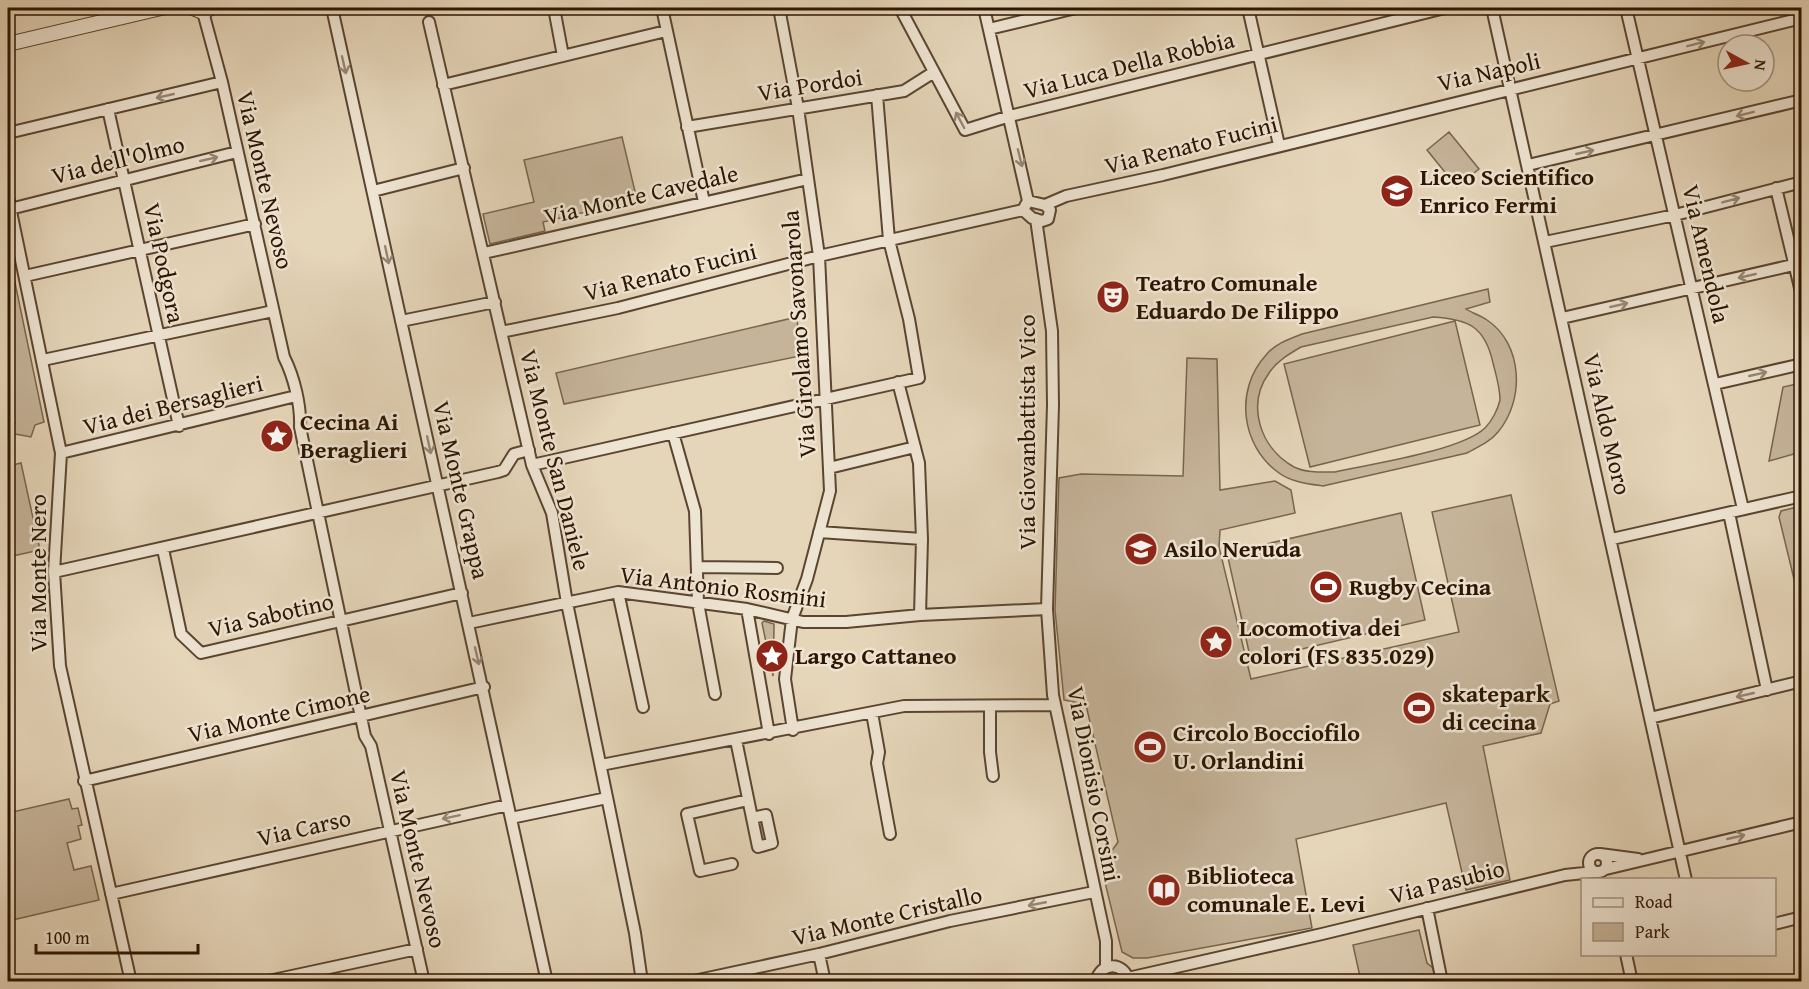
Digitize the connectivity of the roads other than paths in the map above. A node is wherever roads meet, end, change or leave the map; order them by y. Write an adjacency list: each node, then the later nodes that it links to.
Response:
1 (160, 8): 18 (street)
2 (332, 8): 43 (street, Via Monte Grappa, one-way to 43)
3 (554, 8): 19 (street)
4 (662, 8): 17 (street)
5 (779, 8): 28 (street, Via Girolamo Savonarola)
6 (900, 8): 22 (street)
7 (984, 8): 16 (street)
8 (1076, 8): 16 (street)
9 (1248, 8): 20 (street)
10 (1445, 8): 20 (street, Via Luca Della Robbia)
11 (1492, 8): 25 (street, Via Aldo Moro)
12 (1626, 8): 21 (street, Via Amendola)
13 (202, 9): 23 (street, Via Monte Nevoso)
14 (1802, 18): 21 (street, Via Napoli, one-way to 14)
15 (429, 22): 24 (street, Via Monte San Daniele)
16 (989, 28): 30 (street)
17 (666, 31): 19 (street); 31 (street)
18 (8, 44)
19 (563, 56): 24 (street)
20 (1259, 56): 30 (street, Via Luca Della Robbia); 35 (street)
21 (1639, 58): 25 (street, Via Napoli); 34 (street, Via Amendola)
22 (934, 72): 26 (street, Via Pordoi); 30 (street, Via Luca Della Robbia, one-way to 22)
23 (222, 82): 29 (street, one-way to 29); 36 (street, Via Monte Nevoso)
24 (443, 85): 38 (street, Via Monte San Daniele)
25 (1511, 88): 32 (street, Via Napoli); 37 (street, Via Aldo Moro)
26 (877, 95): 28 (street, Via Pordoi); 52 (street)
27 (1802, 100): 34 (street, one-way to 34)
28 (798, 108): 31 (street, Via Pordoi); 40 (street, Via Girolamo Savonarola)
29 (108, 110): 33 (street); 39 (street, Via Podgora)
30 (1010, 116): 47 (street, one-way to 47)
31 (687, 127): 45 (street)
32 (1348, 128): 35 (street, Via Renato Fucini)
33 (8, 133)
34 (1657, 136): 37 (street, one-way to 34); 49 (street, Via Amendola)
35 (1279, 145): 46 (street, Via Renato Fucini)
36 (237, 152): 39 (street, Via dell'Olmo, one-way to 36); 51 (street, Via Monte Nevoso)
37 (1528, 165): 53 (street, Via Aldo Moro)
38 (464, 168): 43 (street); 55 (street, Via Monte San Daniele)
39 (124, 179): 48 (street, Via dell'Olmo); 54 (street, Via Podgora)
40 (808, 179): 45 (street, Via Monte Cavedale); 56 (street, Via Girolamo Savonarola)
41 (1802, 182): 42 (street)
42 (1776, 188): 49 (street, one-way to 42); 57 (street)
43 (373, 191): 64 (street, Via Monte Grappa, one-way to 64)
44 (8, 197): 48 (street, Via Monte Nero)
45 (704, 202): 55 (street, Via Monte Cavedale)
46 (1045, 205): 47 (street); 50 (street)
47 (1025, 206): 50 (street); 52 (street, Via Renato Fucini)
48 (10, 209): 58 (street, Via Monte Nero)
49 (1675, 215): 53 (street); 59 (street, Via Amendola)
50 (1036, 219): 97 (street, Via Giovanbattista Vico)
51 (255, 224): 54 (street); 62 (street, Via Monte Nevoso)
52 (889, 240): 56 (street, Via Renato Fucini); 69 (street)
53 (1545, 242): 63 (street, Via Aldo Moro)
54 (140, 250): 58 (street); 66 (street, Via Podgora)
55 (484, 253): 61 (street, Via Monte San Daniele)
56 (819, 256): 65 (street, Via Renato Fucini); 72 (street, Via Girolamo Savonarola)
57 (1798, 264): 59 (street, one-way to 59); 60 (street)
58 (25, 276): 67 (street, Via Monte Nero)
59 (1692, 289): 63 (street, one-way to 59); 70 (street, Via Amendola)
60 (1802, 296)
61 (495, 302): 64 (street); 65 (street, Via Monte San Daniele)
62 (273, 311): 66 (street); 71 (street, Via Monte Nevoso)
63 (1562, 318): 87 (street, Via Aldo Moro)
64 (401, 321): 80 (street, Via Monte Grappa, one-way to 80)
65 (501, 332): 76 (street, Via Monte San Daniele)
66 (158, 336): 67 (street); 73 (street, Via Podgora)
67 (43, 360): 77 (street, Via Monte Nero)
68 (1802, 364): 70 (street, one-way to 68)
69 (898, 382): 72 (street); 75 (street)
70 (1715, 384): 82 (street, Via Amendola)
71 (292, 397): 73 (street, Via dei Bersaglieri); 84 (street, Via Monte Nevoso)
72 (825, 399): 74 (street); 79 (street, Via Girolamo Savonarola)
73 (179, 426): 77 (street, Via dei Bersaglieri)
74 (673, 433): 78 (street); 89 (street)
75 (915, 447): 79 (street); 86 (street)
76 (529, 450): 78 (street, Via Monte San Daniele); 80 (street)
77 (60, 453): 91 (street, Via Monte Nero)
78 (532, 465): 94 (street, Via Monte San Daniele)
79 (829, 468): 85 (street, Via Girolamo Savonarola)
80 (438, 488): 84 (street); 93 (street, Via Monte Grappa)
81 (1802, 496): 82 (street)
82 (1743, 510): 83 (street)
83 (1730, 513): 87 (street); 104 (street)
84 (320, 515): 88 (street); 99 (street, Via Monte Nevoso)
85 (819, 532): 86 (street); 100 (street, Via Girolamo Savonarola)
86 (922, 539): 98 (street)
87 (1612, 539): 111 (street, Via Aldo Moro)
88 (163, 549): 91 (street); 99 (street, Via Sabotino)
89 (697, 567): 90 (street); 95 (street)
90 (777, 568)
91 (54, 572): 117 (street, Via Monte Nero)
92 (618, 592): 94 (street, Via Antonio Rosmini); 95 (street, Via Antonio Rosmini); 107 (street)
93 (462, 593): 99 (street, Via Sabotino); 101 (street, Via Monte Grappa)
94 (567, 603): 101 (street, Via Antonio Rosmini); 115 (street, Via Monte San Daniele)
95 (698, 603): 96 (street, Via Antonio Rosmini); 105 (street)
96 (747, 609): 100 (street, Via Antonio Rosmini); 113 (street)
97 (1047, 609): 98 (street, Via Antonio Rosmini); 106 (street, Via Dionisio Corsini)
98 (920, 615): 100 (street, Via Antonio Rosmini)
99 (342, 620): 110 (street, Via Monte Nevoso)
100 (792, 620): 112 (street)
101 (469, 623): 103 (street, Via Monte Grappa, one-way to 103)
102 (1802, 681): 104 (street)
103 (484, 687): 110 (street, Via Monte Cimone); 120 (street, Via Monte Grappa)
104 (1767, 690): 111 (street, one-way to 111)
105 (715, 694)
106 (1055, 705): 108 (street); 134 (street, Via Dionisio Corsini)
107 (643, 707)
108 (990, 707): 109 (street); 116 (street)
109 (872, 713): 112 (street); 125 (street)
110 (365, 715): 117 (street, Via Monte Cimone); 124 (street, Via Monte Nevoso)
111 (1650, 717): 126 (street, Via Aldo Moro)
112 (793, 729): 113 (street)
113 (770, 734): 114 (street)
114 (736, 740): 115 (street); 119 (street)
115 (601, 765): 118 (street, Via Monte San Daniele)
116 (993, 776)
117 (84, 781): 135 (street, Via Monte Nero)
118 (607, 798): 121 (street); 148 (street, Via Monte San Daniele)
119 (748, 800): 122 (street); 130 (street)
120 (508, 805): 121 (street, Via Monte Grappa); 124 (street, Via Carso, one-way to 124)
121 (511, 818): 147 (street, Via Monte Grappa)
122 (752, 818)
123 (1802, 822): 126 (street, Via Pasubio, one-way to 123)
124 (391, 830): 135 (street, Via Carso); 139 (street, Via Monte Nevoso)
125 (891, 834)
126 (1679, 850): 129 (street, Via Pasubio); 133 (street, Via Aldo Moro)
127 (1600, 854): 128 (street, Via Pasubio); 129 (street, Via Pasubio); 131 (street)
128 (1590, 858): 131 (street); 132 (street, Via Pasubio)
129 (1638, 859): 131 (street, Via Pasubio)
130 (732, 864)
131 (1602, 873): 132 (street, Via Pasubio)
132 (1565, 875): 136 (street, Via Pasubio)
133 (1686, 878)
134 (1094, 892): 140 (street, Via Monte Cristallo, one-way to 140); 142 (street, Via Dionisio Corsini)
135 (111, 894): 144 (street, Via Monte Nero)
136 (1427, 908): 143 (street, Via Pasubio); 152 (street)
137 (1802, 917): 138 (street)
138 (1776, 924)
139 (417, 949): 145 (street); 146 (street, Via Monte Nevoso)
140 (819, 954): 149 (street, Via Monte Cristallo); 150 (street)
141 (1628, 956): 153 (street)
142 (1107, 966): 143 (street); 151 (street)
143 (1129, 980)
144 (131, 981)
145 (264, 981)
146 (424, 981)
147 (547, 981)
148 (642, 981)
149 (689, 981)
150 (825, 981)
151 (1096, 981)
152 (1442, 981)
153 (1632, 981)

